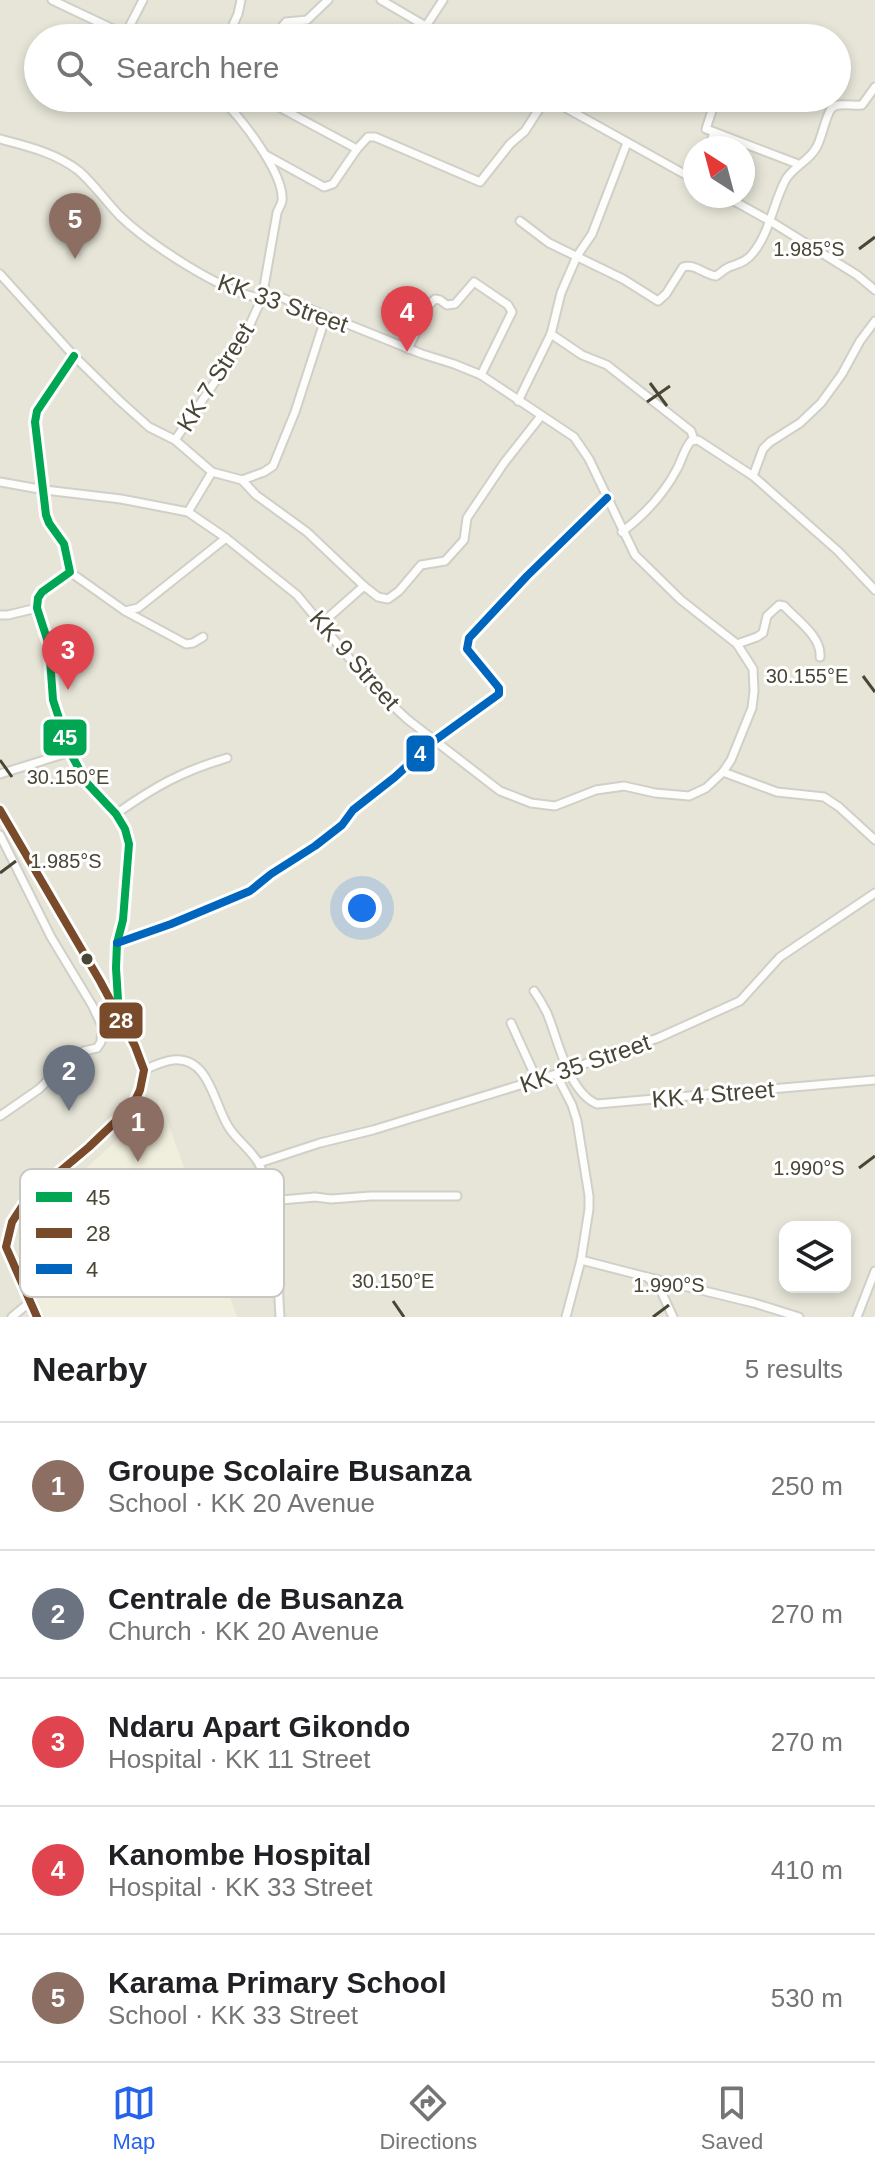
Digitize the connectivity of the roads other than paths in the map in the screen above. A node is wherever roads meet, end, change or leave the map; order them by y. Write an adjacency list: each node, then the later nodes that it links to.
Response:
1 (52, 0): 7 (street)
2 (143, 0): 8 (street)
3 (241, 0): 9 (street)
4 (328, 0): 10 (street)
5 (381, 0): 11 (street)
6 (443, 0): 12 (street)
7 (103, 24)
8 (133, 24)
9 (233, 24)
10 (284, 24)
11 (423, 24)
12 (427, 24)
13 (875, 87): 14 (street)
14 (851, 105)
15 (234, 112): 26 (street, KK 7 Street)
16 (288, 112): 25 (street)
17 (538, 112): 25 (street)
18 (578, 112): 24 (street)
19 (711, 112): 21 (street)
20 (828, 112): 27 (street)
21 (714, 132): 22 (street); 27 (street)
22 (713, 136)
23 (0, 139): 35 (street, KK 33 Street)
24 (627, 143): 28 (street); 32 (street)
25 (357, 149): 26 (street)
26 (264, 154): 35 (street, KK 7 Street)
27 (798, 164): 31 (street)
28 (683, 173)
29 (747, 208): 31 (street)
30 (520, 221): 32 (street)
31 (770, 221): 32 (street); 34 (street)
32 (577, 256): 38 (street)
33 (0, 274): 40 (street)
34 (875, 290)
35 (262, 298): 36 (street, KK 33 Street); 44 (street, KK 7 Street)
36 (326, 316): 39 (street, KK 33 Street); 48 (street)
37 (875, 321): 47 (street)
38 (551, 334): 42 (street); 45 (street)
39 (408, 349): 41 (street, KK 33 Street); 41 (street)
40 (74, 356): 44 (street); 50 (street)
41 (481, 375): 42 (street, KK 33 Street)
42 (518, 401): 43 (street, KK 33 Street)
43 (541, 416): 51 (street, KK 33 Street); 56 (street)
44 (175, 440): 46 (street)
45 (694, 440): 47 (street); 53 (street)
46 (212, 472): 48 (street); 52 (street)
47 (753, 476): 57 (street)
48 (242, 480): 56 (street)
49 (0, 482): 50 (street, KK 9 Street)
50 (45, 490): 52 (street, KK 9 Street); 55 (street)
51 (607, 498): 53 (street, KK 33 Street); 65 (street)
52 (188, 512): 54 (street, KK 9 Street)
53 (622, 532): 63 (street, KK 33 Street)
54 (226, 538): 59 (street); 61 (street, KK 9 Street)
55 (70, 572): 58 (street); 59 (street)
56 (364, 586): 61 (street)
57 (875, 590)
58 (37, 608): 60 (street); 66 (street)
59 (125, 611): 62 (street)
60 (0, 615)
61 (322, 623): 65 (street, KK 9 Street)
62 (203, 637)
63 (737, 644): 64 (street); 68 (street, KK 33 Street)
64 (820, 657)
65 (434, 741): 68 (street, KK 9 Street); 75 (street)
66 (70, 752): 69 (street); 71 (street)
67 (227, 758): 71 (street)
68 (723, 772): 73 (street)
69 (0, 774)
70 (0, 810): 77 (main road)
71 (116, 814): 75 (street)
72 (0, 835): 84 (street)
73 (875, 840)
74 (875, 893): 80 (street, KK 35 Street)
75 (117, 943): 77 (street)
76 (534, 991): 80 (street)
77 (119, 1016): 79 (main road)
78 (511, 1023): 82 (street)
79 (144, 1070): 85 (street); 86 (main road)
80 (567, 1070): 81 (street, KK 35 Street); 83 (street, KK 4 Street)
81 (556, 1074): 82 (street, KK 35 Street); 92 (street)
82 (537, 1080): 85 (street, KK 35 Street)
83 (875, 1080)
84 (0, 1116)
85 (259, 1163): 87 (street)
86 (63, 1169)
87 (261, 1169)
88 (457, 1196): 89 (street)
89 (284, 1200)
90 (20, 1210): 91 (main road)
91 (3, 1242): 95 (main road)
92 (581, 1260): 94 (street); 102 (street)
93 (875, 1271): 105 (street)
94 (647, 1277): 103 (street); 104 (street)
95 (20, 1280)
96 (28, 1297): 98 (main road)
97 (278, 1297): 101 (street)
98 (30, 1302): 99 (street); 100 (main road)
99 (12, 1317)
100 (37, 1317)
101 (280, 1317)
102 (566, 1317)
103 (673, 1317)
104 (799, 1317)
105 (857, 1317)

